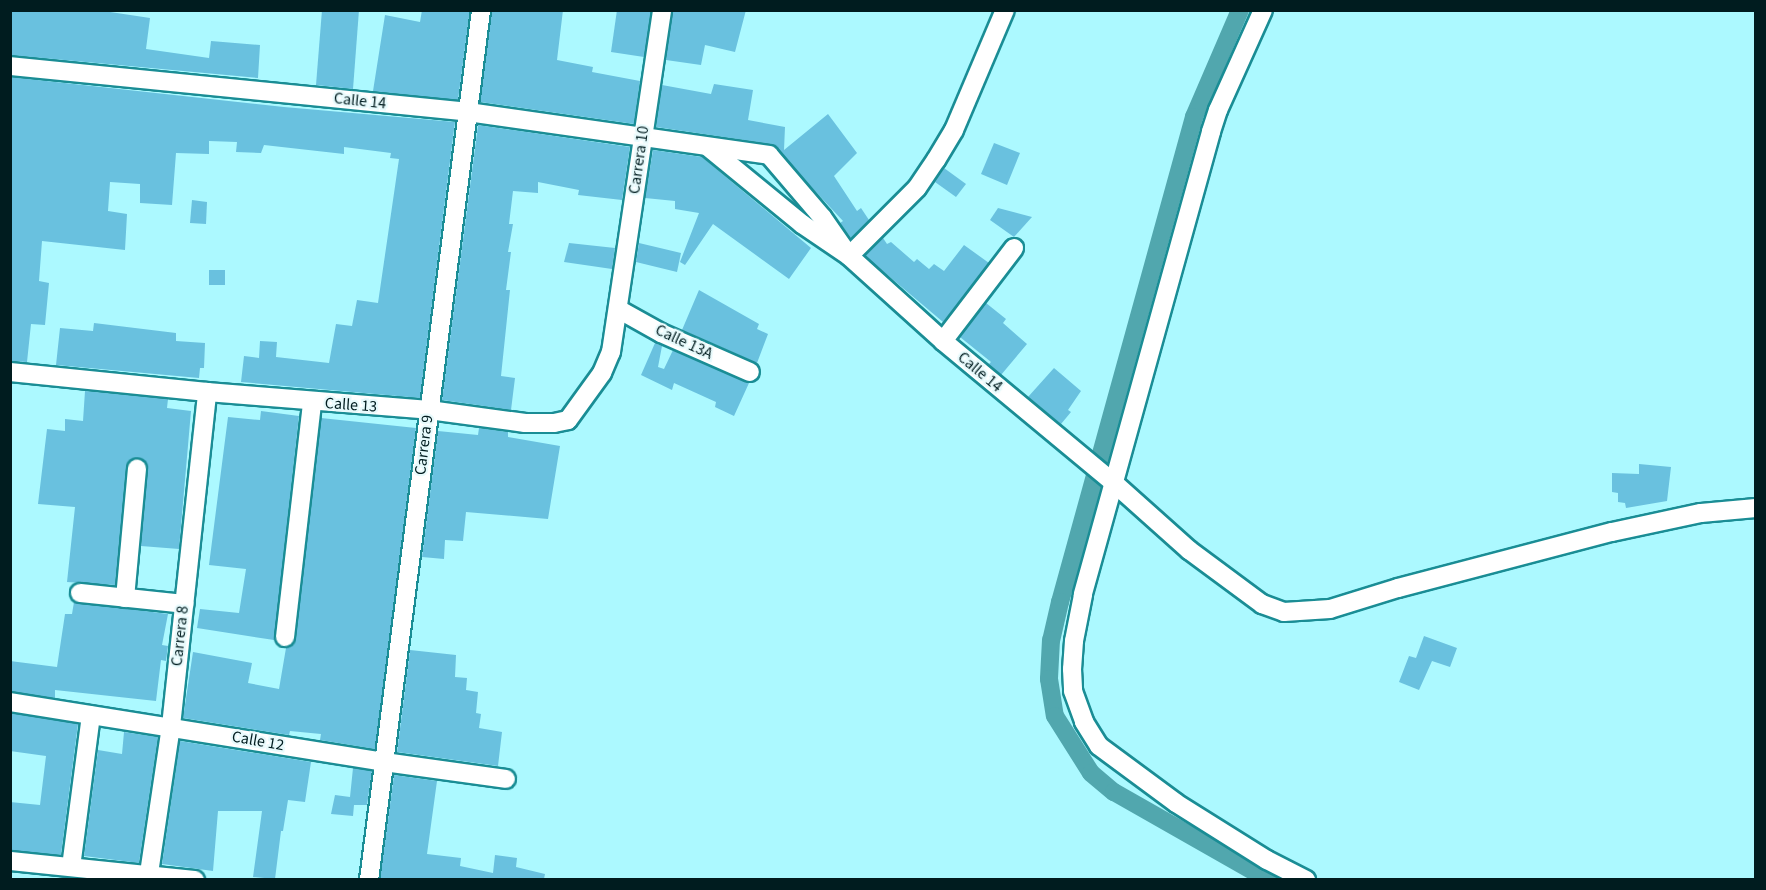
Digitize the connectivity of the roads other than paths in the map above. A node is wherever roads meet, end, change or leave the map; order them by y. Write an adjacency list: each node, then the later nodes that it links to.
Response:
1 (481, 10): 6 (street, Carrera 9)
2 (662, 10): 7 (street, Carrera 10)
3 (1005, 10): 10 (street)
4 (1263, 10): 19 (street)
5 (10, 66): 6 (street, Calle 14)
6 (468, 112): 7 (street, Calle 14); 17 (street, Carrera 9)
7 (642, 136): 8 (street, Calle 14); 11 (street, Carrera 10)
8 (708, 147): 10 (street, Calle 14); 10 (street, Calle 14)
9 (1014, 248): 12 (street)
10 (849, 256): 12 (street, Calle 14)
11 (618, 309): 14 (street, Calle 13A); 17 (street, Calle 13)
12 (943, 341): 19 (street, Calle 14)
13 (10, 372): 15 (street, Calle 13)
14 (750, 372)
15 (207, 392): 16 (street, Calle 13); 23 (street, Carrera 8)
16 (312, 402): 17 (street, Calle 13); 24 (street)
17 (429, 410): 28 (street, Carrera 9)
18 (136, 470): 22 (street)
19 (1114, 483): 20 (street, Calle 14); 36 (street)
20 (1755, 508)
21 (80, 593): 22 (street)
22 (126, 598): 23 (street)
23 (184, 604): 27 (street, Carrera 8)
24 (285, 637)
25 (10, 702): 26 (street, Calle 12)
26 (91, 716): 27 (street, Calle 12); 31 (street)
27 (171, 726): 28 (street, Calle 12); 33 (street, Carrera 8)
28 (384, 762): 29 (street, Calle 12); 35 (street, Carrera 9)
29 (506, 779)
30 (10, 861): 32 (street)
31 (71, 867): 32 (street); 33 (street)
32 (30, 871)
33 (149, 877): 34 (street)
34 (195, 879)
35 (369, 879)
36 (1306, 879)

